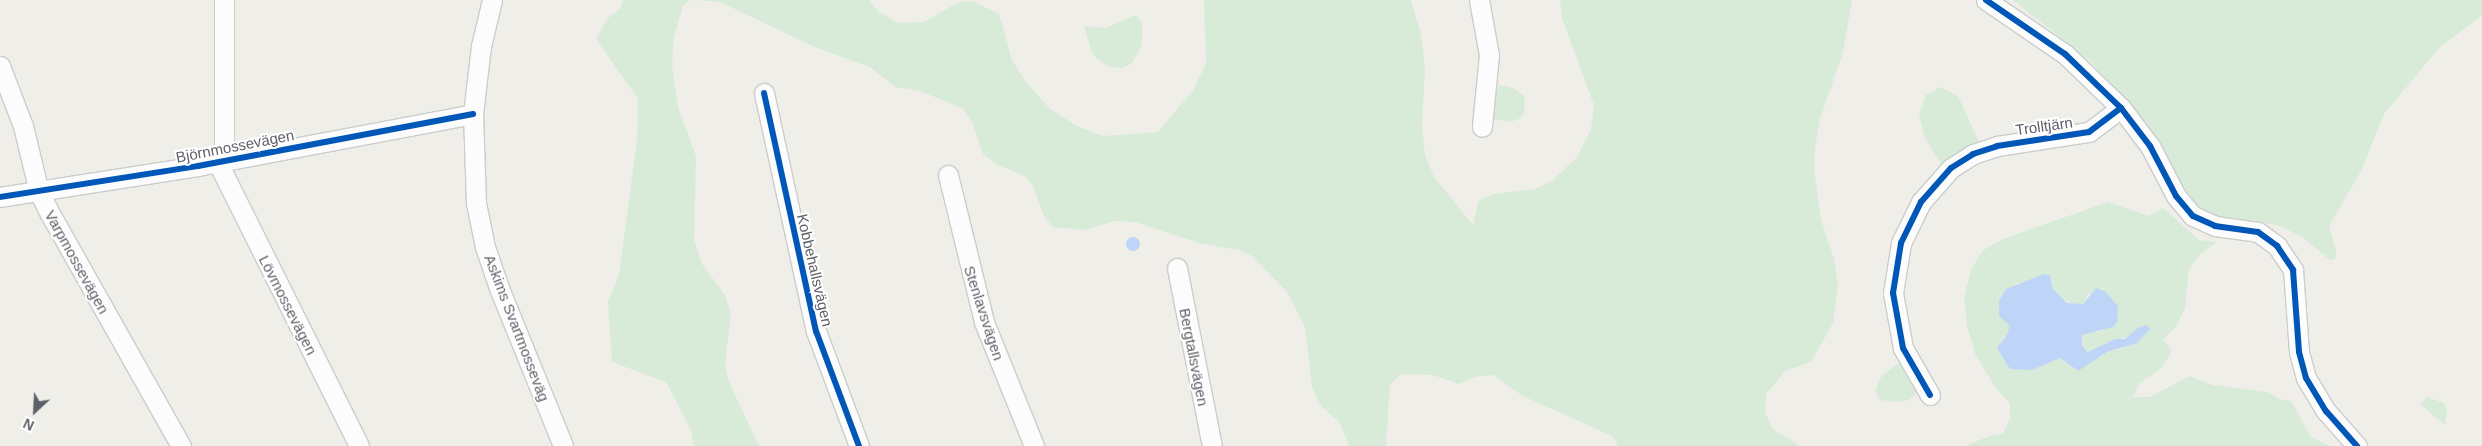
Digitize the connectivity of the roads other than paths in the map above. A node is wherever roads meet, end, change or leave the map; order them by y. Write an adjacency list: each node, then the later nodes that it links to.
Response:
1 (224, 0): 10 (street, Lövmossevägen)
2 (492, 0): 8 (street, Askims Svartmosseväg)
3 (1479, 0): 9 (street)
4 (1986, 0): 7 (street)
5 (0, 66): 12 (street, Varpmossevägen)
6 (764, 93): 19 (street, Kobbehallsvägen)
7 (2121, 108): 15 (street, Trolltjärn); 22 (street)
8 (473, 114): 10 (street, Björnmossevägen); 18 (street, Askims Svartmosseväg)
9 (1482, 127)
10 (221, 162): 12 (street, Björnmossevägen); 17 (street, Lövmossevägen)
11 (948, 175): 20 (street, Stenlavsvägen)
12 (39, 192): 13 (street, Björnmossevägen); 16 (street, Varpmossevägen)
13 (0, 198)
14 (1177, 268): 21 (street, Bergtallsvägen)
15 (1930, 395)
16 (181, 446)
17 (359, 446)
18 (563, 446)
19 (859, 446)
20 (1034, 446)
21 (1212, 446)
22 (2357, 446)

